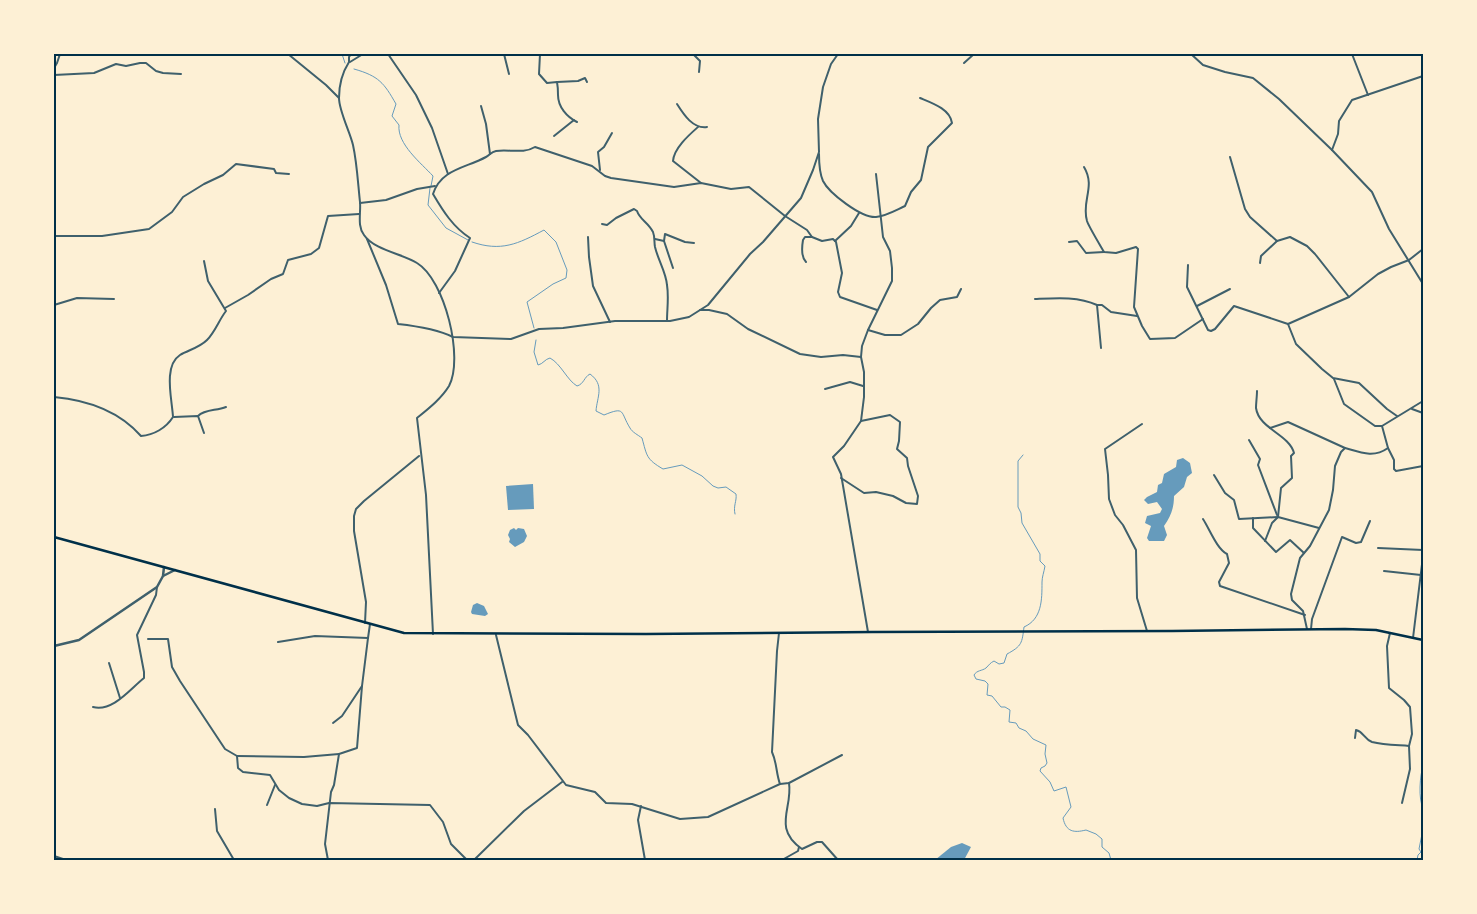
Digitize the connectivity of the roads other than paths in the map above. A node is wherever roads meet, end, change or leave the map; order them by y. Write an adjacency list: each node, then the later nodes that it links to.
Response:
1 (60, 54): 15 (street)
2 (288, 54): 24 (street)
3 (350, 54): 13 (street)
4 (363, 54): 13 (street)
5 (388, 54): 41 (street)
6 (504, 54): 18 (street)
7 (540, 54): 21 (street)
8 (693, 54): 16 (street)
9 (838, 54): 35 (street)
10 (974, 54): 14 (street)
11 (1191, 54): 34 (street)
12 (1352, 54): 23 (street)
13 (350, 62): 24 (street)
14 (964, 63)
15 (54, 67)
16 (699, 72)
17 (181, 74): 19 (street)
18 (509, 74)
19 (54, 75)
20 (1423, 76): 23 (street)
21 (557, 82): 22 (street); 28 (street)
22 (587, 82)
23 (1368, 96): 34 (street)
24 (339, 98): 45 (street)
25 (920, 98): 49 (street)
26 (676, 104): 30 (street)
27 (481, 106): 36 (street)
28 (574, 120): 29 (street); 33 (street)
29 (577, 122)
30 (698, 127): 31 (street); 43 (street)
31 (707, 128)
32 (612, 133): 39 (street)
33 (554, 136)
34 (1332, 150): 63 (street)
35 (819, 152): 46 (street); 48 (street)
36 (490, 154): 39 (street); 41 (street)
37 (1230, 157): 56 (street)
38 (1084, 167): 62 (street)
39 (600, 170): 43 (street)
40 (289, 174): 51 (street)
41 (448, 174): 44 (street)
42 (876, 174): 49 (street)
43 (701, 183): 48 (street)
44 (435, 186): 45 (street); 72 (street)
45 (360, 203): 47 (street)
46 (860, 212): 49 (street); 58 (street)
47 (359, 214): 54 (street); 79 (street)
48 (785, 216): 53 (street); 80 (street)
49 (880, 216): 81 (street)
50 (602, 224): 55 (street)
51 (54, 236)
52 (588, 237): 85 (street)
53 (812, 237): 58 (street); 65 (street)
54 (367, 239): 72 (street); 88 (street)
55 (655, 239): 57 (street); 84 (street)
56 (1277, 240): 66 (street); 73 (street)
57 (664, 241): 60 (street); 68 (street)
58 (835, 241): 81 (street)
59 (1069, 242): 62 (street)
60 (694, 243)
61 (1423, 249): 63 (street)
62 (1104, 252): 82 (street)
63 (1409, 260): 69 (street); 73 (street)
64 (204, 261): 79 (street)
65 (806, 262)
66 (1260, 263)
67 (1188, 265): 78 (street)
68 (673, 268)
69 (1423, 284)
70 (962, 289): 87 (street)
71 (1230, 289): 78 (street)
72 (439, 293): 88 (street)
73 (1349, 297): 86 (street)
74 (114, 299): 76 (street)
75 (1035, 299): 77 (street)
76 (54, 304)
77 (1096, 306): 82 (street); 89 (street)
78 (1197, 306): 83 (street)
79 (224, 308): 102 (street)
80 (700, 310): 84 (street); 90 (street)
81 (877, 310): 87 (street)
82 (1137, 316): 83 (street)
83 (1203, 320): 86 (street)
84 (667, 321): 85 (street)
85 (610, 322): 88 (street)
86 (1288, 324): 91 (street)
87 (868, 330): 90 (street)
88 (453, 337): 111 (street)
89 (1101, 348)
90 (861, 357): 92 (street)
91 (1333, 378): 101 (street); 105 (street)
92 (863, 386): 93 (street); 103 (street)
93 (825, 389)
94 (1257, 391): 106 (street)
95 (54, 397): 102 (street)
96 (1423, 401): 98 (street)
97 (226, 407): 100 (street)
98 (1411, 408): 99 (street); 101 (street)
99 (1423, 413)
100 (198, 416): 102 (street); 107 (street)
101 (1397, 416): 105 (street)
102 (173, 417)
103 (861, 421): 114 (street); 114 (street)
104 (1142, 424): 136 (street)
105 (1382, 426): 110 (street)
106 (1270, 428): 109 (street); 115 (street)
107 (204, 433)
108 (1248, 440): 115 (street)
109 (1345, 448): 110 (street); 119 (street)
110 (1388, 448): 112 (street)
111 (420, 455): 133 (street); 139 (street)
112 (1423, 466)
113 (1214, 476): 116 (street)
114 (841, 478): 137 (street)
115 (1278, 517): 116 (street); 119 (street); 121 (street)
116 (1253, 518): 121 (street)
117 (1203, 519): 132 (street)
118 (1370, 521): 135 (street)
119 (1319, 528): 124 (street)
120 (54, 537): 126 (main road)
121 (1265, 541): 124 (street)
122 (1378, 548): 123 (street)
123 (1423, 550)
124 (1304, 553): 132 (street)
125 (1423, 556): 129 (street)
126 (164, 567): 127 (main road); 130 (street)
127 (176, 570): 130 (street); 133 (main road)
128 (1384, 571): 129 (street)
129 (1422, 574): 143 (street)
130 (163, 576): 131 (street)
131 (157, 587): 147 (street); 150 (street)
132 (1305, 615): 135 (street)
133 (365, 623): 134 (main road)
134 (370, 624): 139 (main road); 142 (street)
135 (1309, 629): 136 (main road); 138 (main road)
136 (1147, 631): 137 (main road)
137 (868, 632): 141 (main road)
138 (1390, 633): 143 (main road); 154 (street)
139 (433, 634): 140 (main road)
140 (496, 635): 141 (main road); 158 (street)
141 (779, 635): 160 (street)
142 (368, 638): 146 (street); 149 (street)
143 (1412, 638): 145 (main road)
144 (148, 639): 157 (street)
145 (1423, 640)
146 (278, 642)
147 (54, 646)
148 (109, 663): 150 (street)
149 (362, 686): 152 (street); 155 (street)
150 (120, 698): 151 (street)
151 (93, 707)
152 (333, 723)
153 (1355, 738): 154 (street)
154 (1409, 746): 163 (street)
155 (339, 754): 157 (street); 162 (street)
156 (842, 755): 159 (street)
157 (237, 756): 161 (street)
158 (562, 782): 165 (street); 173 (street)
159 (789, 783): 160 (street); 167 (street)
160 (780, 784): 165 (street)
161 (275, 785): 162 (street); 164 (street)
162 (329, 803): 171 (street); 172 (street)
163 (1402, 803)
164 (268, 805)
165 (641, 806): 174 (street)
166 (215, 808): 170 (street)
167 (799, 847): 175 (street); 176 (street)
168 (54, 856): 169 (street)
169 (66, 860)
170 (234, 860)
171 (328, 860)
172 (468, 860)
173 (474, 860)
174 (645, 860)
175 (782, 860)
176 (838, 860)

